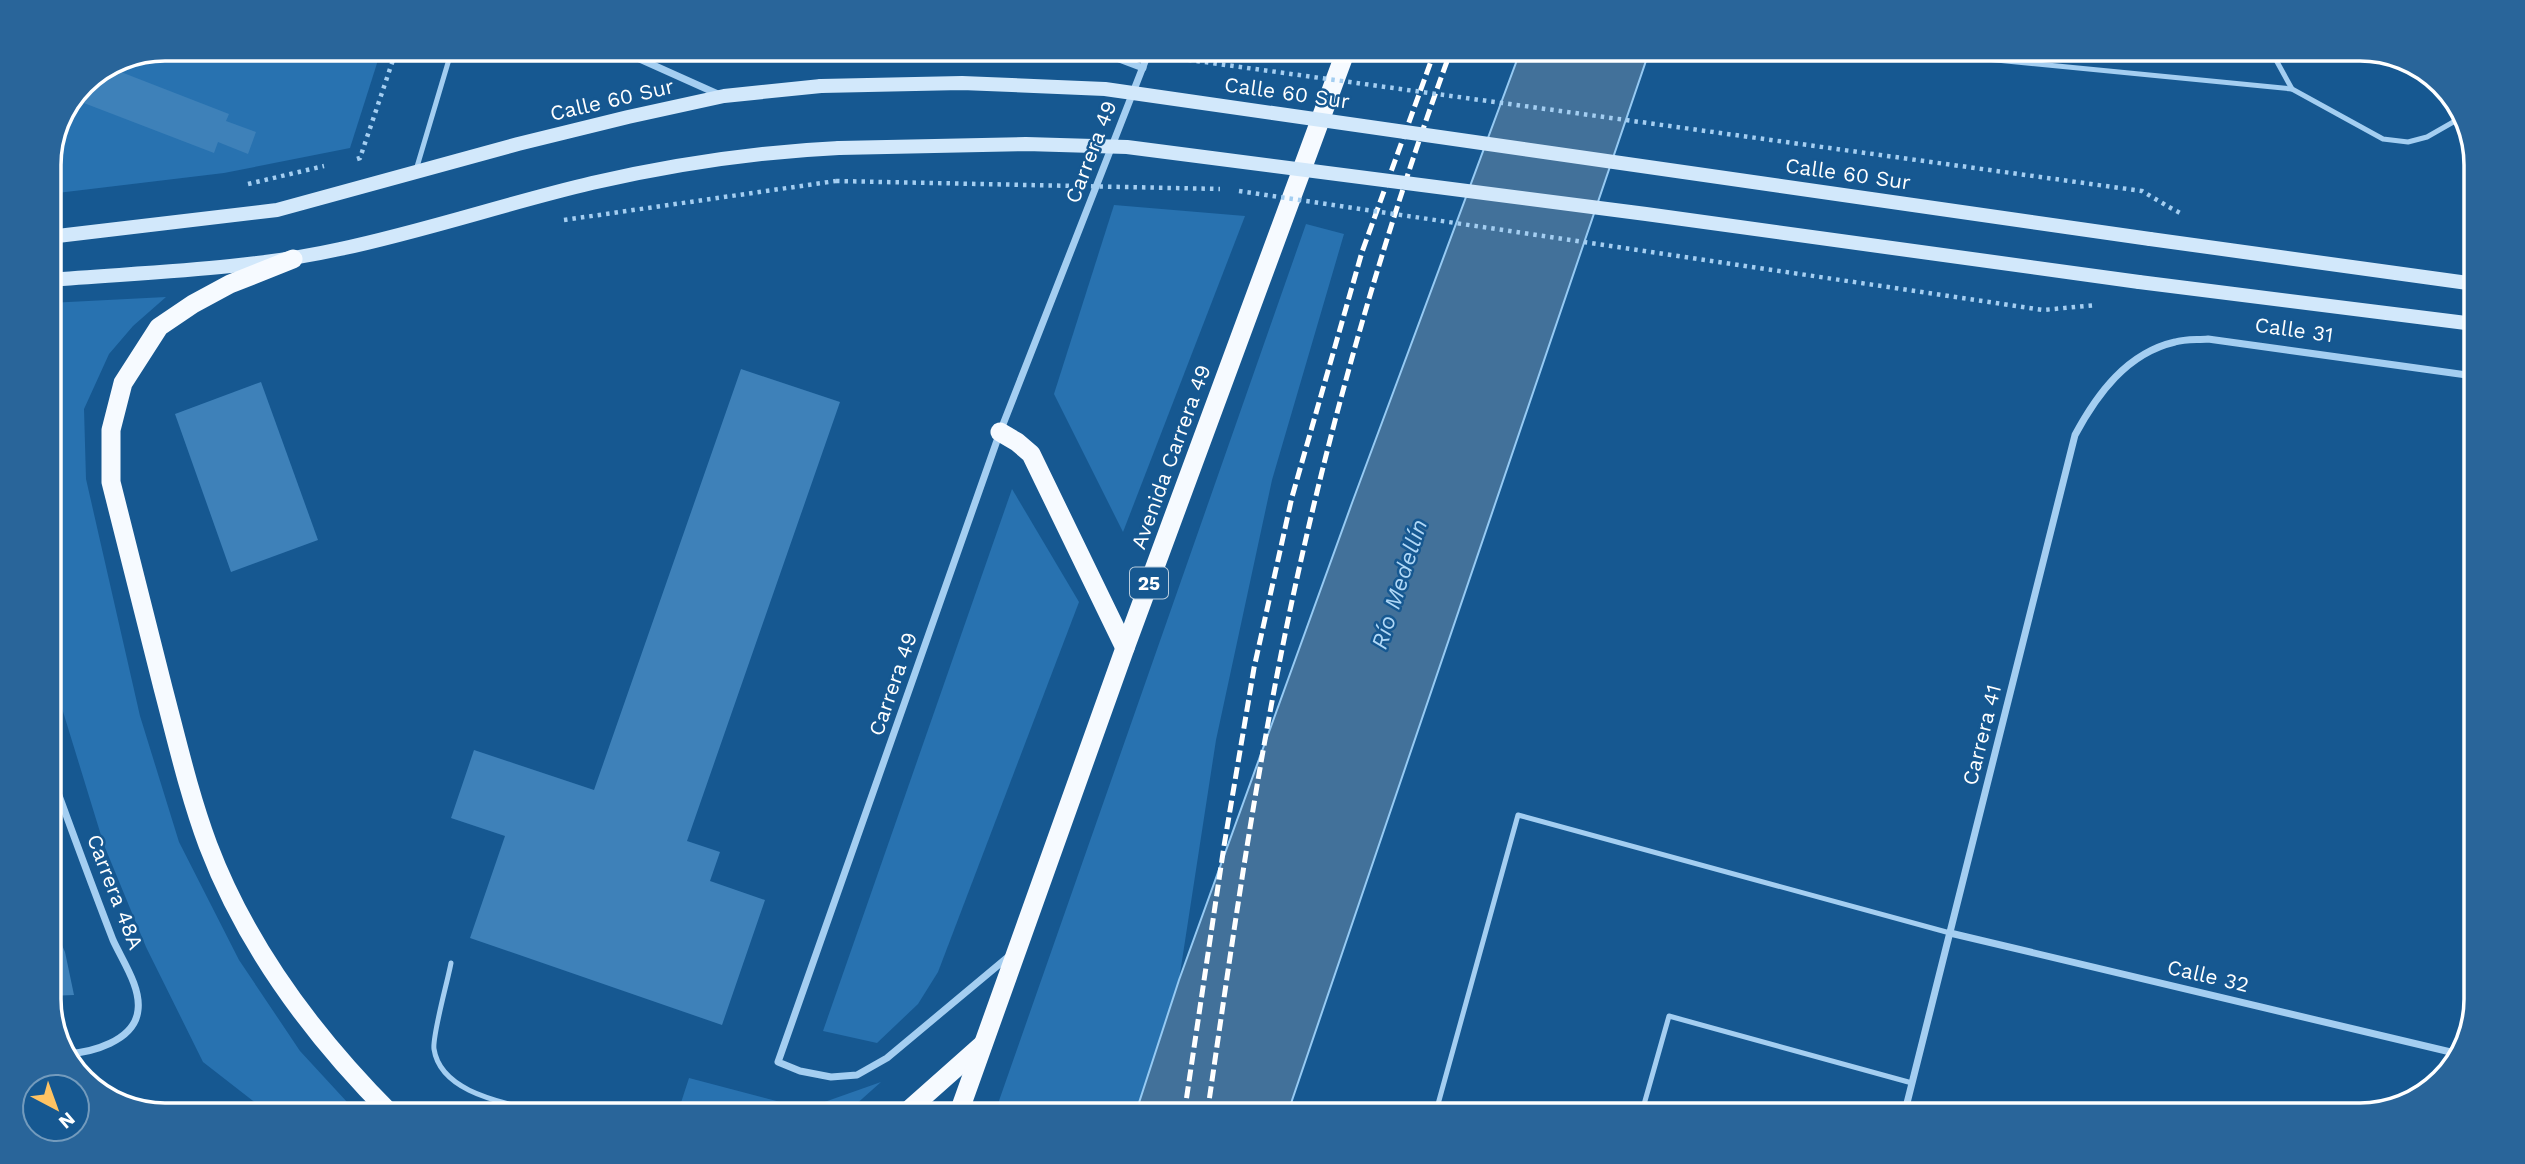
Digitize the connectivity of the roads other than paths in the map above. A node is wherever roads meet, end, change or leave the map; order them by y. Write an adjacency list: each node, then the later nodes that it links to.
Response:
1 (449, 61): 12 (lane)
2 (644, 61): 10 (street)
3 (1124, 61): 8 (street)
4 (1145, 61): 8 (street, Carrera 49)
5 (1342, 61): 21 (highway, Avenida Carrera 49 / 25)
6 (2007, 61): 9 (lane)
7 (2277, 61): 9 (lane)
8 (1143, 68): 20 (street, Carrera 49)
9 (2292, 89): 11 (lane)
10 (724, 96): 12 (main road, Calle 60 Sur); 16 (main road, Calle 60 Sur, bridge)
11 (2454, 122)
12 (415, 173): 13 (main road, Calle 60 Sur)
13 (61, 236)
14 (293, 258): 15 (main road); 17 (main road, Calle 31, bridge); 30 (highway)
15 (61, 279)
16 (2464, 283)
17 (2464, 323)
18 (2116, 375): 19 (street, Calle 31); 23 (street, Carrera 41)
19 (2464, 375)
20 (1000, 432): 21 (highway); 24 (street, Carrera 49)
21 (1125, 648): 24 (highway, Avenida Carrera 49 / 25)
22 (61, 800): 28 (street, Carrera 48A)
23 (1950, 933): 27 (street, Calle 32); 29 (street, Carrera 41); 34 (lane)
24 (1017, 950): 26 (highway, Avenida Carrera 49 / 25)
25 (452, 963): 31 (lane)
26 (983, 1043): 32 (highway); 33 (highway, Avenida Carrera 49 / 25)
27 (2449, 1052)
28 (78, 1054)
29 (1912, 1083): 35 (lane); 36 (street, Carrera 41)
30 (381, 1103)
31 (510, 1103)
32 (916, 1103)
33 (962, 1103)
34 (1438, 1103)
35 (1644, 1103)
36 (1907, 1103)

